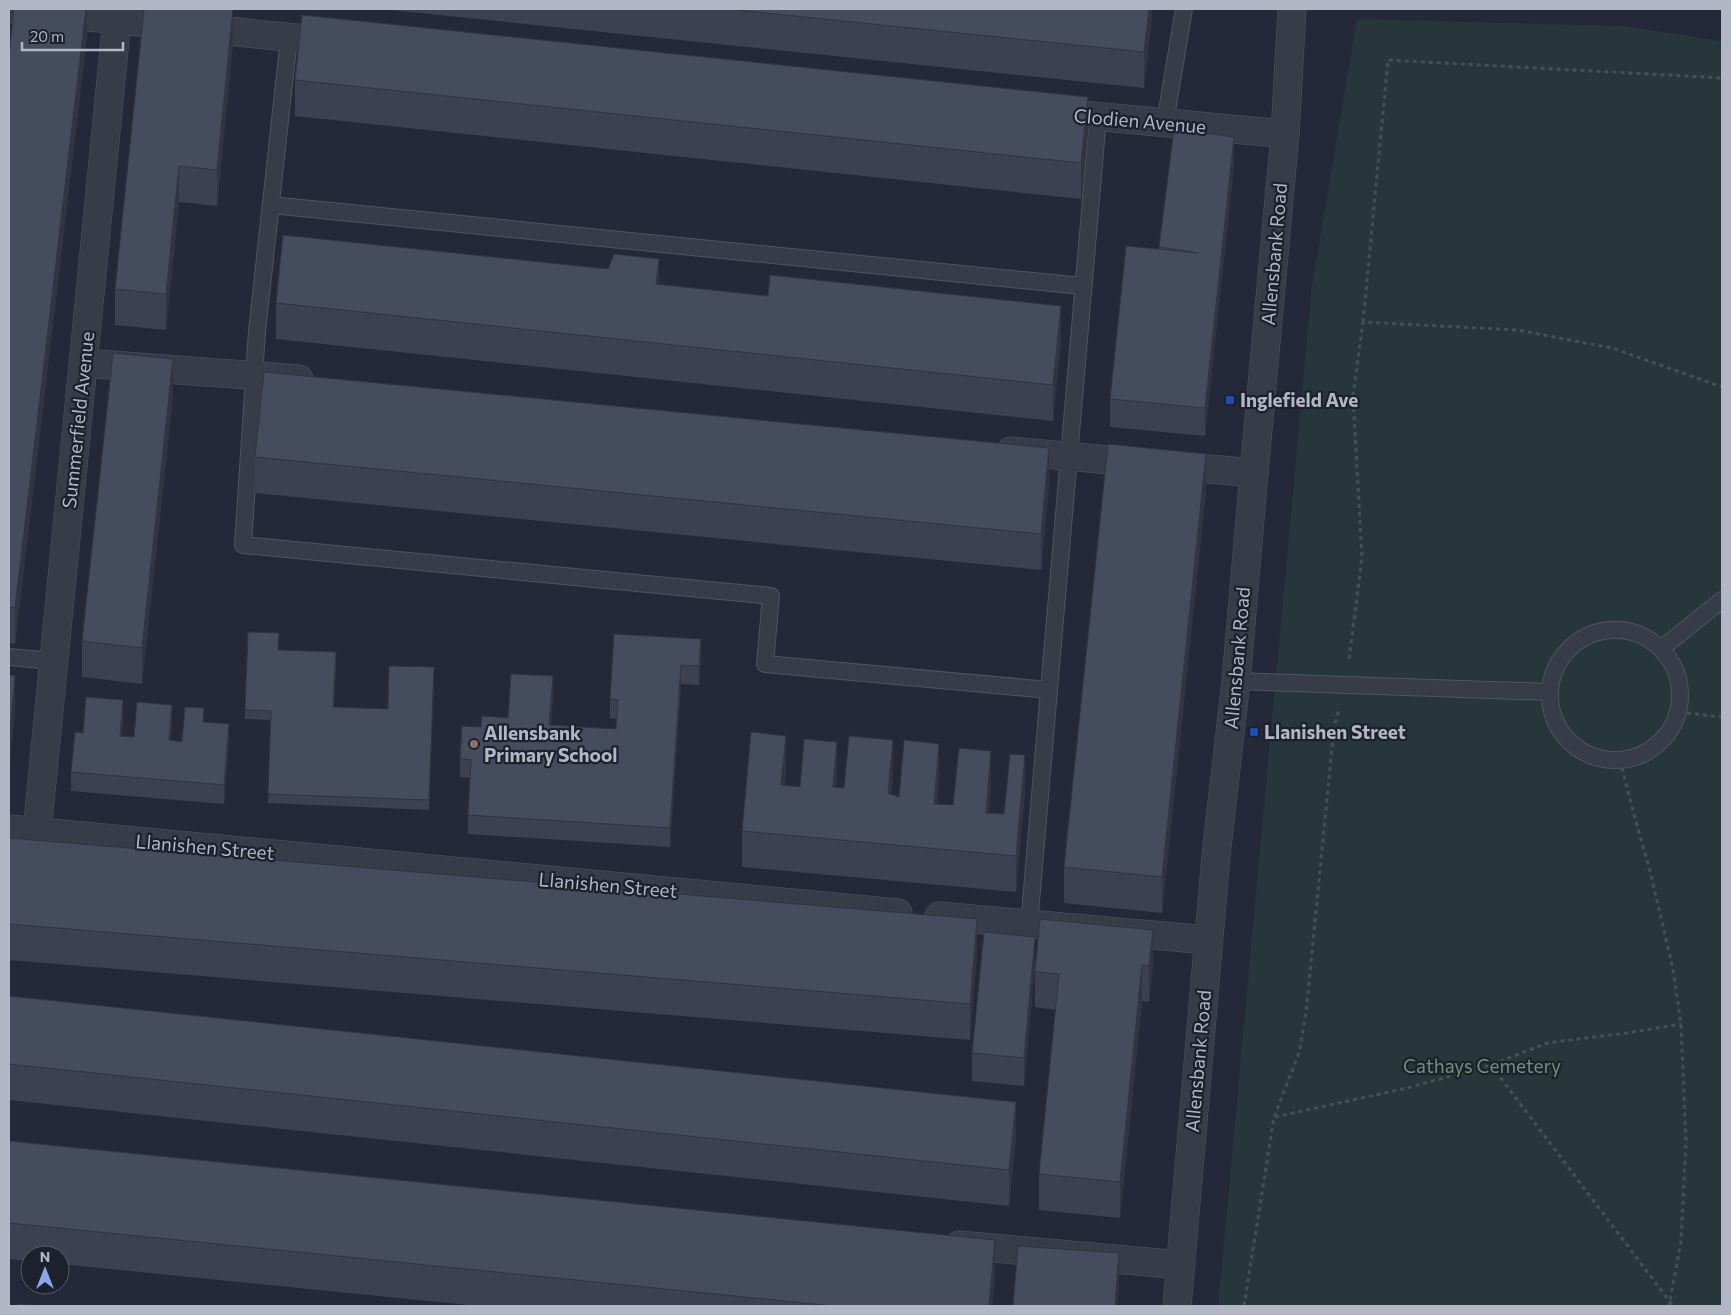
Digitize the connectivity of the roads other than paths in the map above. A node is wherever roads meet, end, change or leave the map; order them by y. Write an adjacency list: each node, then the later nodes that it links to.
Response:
1 (10, 9): 4 (street)
2 (1184, 9): 9 (lane)
3 (1292, 9): 10 (street, Allensbank Road)
4 (117, 14): 5 (street); 13 (street, Summerfield Avenue)
5 (289, 38): 6 (street); 11 (lane)
6 (358, 44)
7 (1030, 110): 8 (street, Clodien Avenue)
8 (1098, 117): 9 (street, Clodien Avenue); 12 (lane)
9 (1165, 124): 10 (street, Clodien Avenue)
10 (1285, 134): 18 (street, Allensbank Road)
11 (271, 205): 12 (lane); 14 (lane)
12 (1082, 286): 17 (lane)
13 (84, 363): 14 (street); 22 (street, Summerfield Avenue)
14 (254, 375): 15 (street); 24 (lane)
15 (324, 382)
16 (990, 449): 17 (street)
17 (1069, 457): 18 (street); 24 (lane)
18 (1254, 473): 23 (street, Allensbank Road)
19 (1722, 600): 20 (lane)
20 (1662, 648): 25 (lane); 25 (lane)
21 (9, 657): 22 (lane)
22 (53, 661): 27 (street, Summerfield Avenue)
23 (1236, 681): 25 (lane); 29 (street, Allensbank Road)
24 (1049, 690): 28 (lane)
25 (1550, 692)
26 (9, 829): 27 (street, Llanishen Street)
27 (37, 832): 28 (street, Llanishen Street)
28 (1029, 925): 29 (street, Llanishen Street)
29 (1208, 940): 31 (street, Allensbank Road)
30 (933, 1243): 31 (street)
31 (1181, 1265): 32 (street, Allensbank Road)
32 (1177, 1306)

